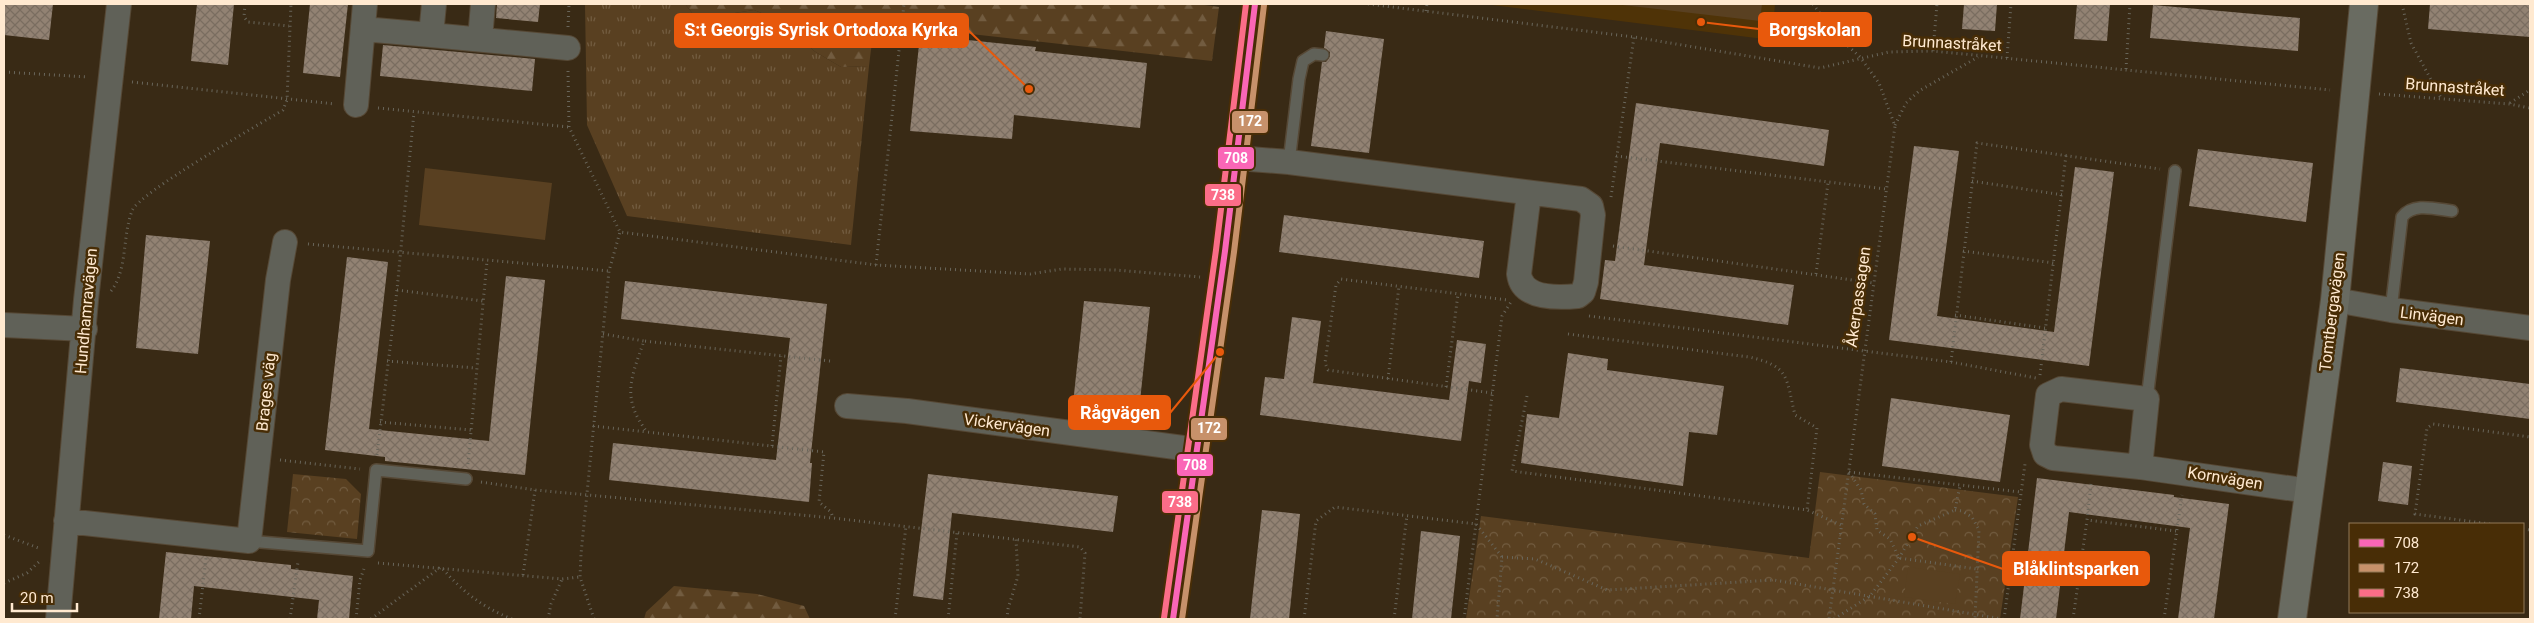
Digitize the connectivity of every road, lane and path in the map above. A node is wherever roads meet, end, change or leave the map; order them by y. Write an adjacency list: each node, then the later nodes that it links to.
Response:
1 (119, 4): 81 (street, Hundhamravägen)
2 (245, 4): 18 (path)
3 (291, 4): 18 (path)
4 (365, 4): 19 (street)
5 (434, 4): 20 (street)
6 (483, 4): 22 (street)
7 (904, 4): 60 (path)
8 (1256, 4): 43 (street)
9 (1368, 4): 17 (path, Brunnastråket)
10 (1427, 4): 17 (path)
11 (1813, 4): 27 (path, Åkerpassagen)
12 (1938, 4): 24 (path)
13 (2011, 4): 28 (path)
14 (2130, 4): 29 (path)
15 (2364, 4): 69 (street, Tomtbergavägen)
16 (2402, 4): 35 (path)
17 (1426, 11): 21 (path, Brunnastråket)
18 (289, 26): 67 (path)
19 (363, 29): 20 (street); 37 (street)
20 (431, 35): 22 (street)
21 (1634, 38): 27 (path, Brunnastråket); 42 (path)
22 (480, 39): 23 (street)
23 (568, 48)
24 (1934, 51): 26 (path, Brunnastråket); 27 (path, Brunnastråket)
25 (1323, 55): 44 (lane)
26 (1980, 56): 28 (path, Brunnastråket); 40 (path)
27 (1860, 57): 40 (path, Åkerpassagen)
28 (2007, 58): 29 (path, Brunnastråket)
29 (2126, 69): 32 (path, Brunnastråket)
30 (4, 72): 31 (path)
31 (89, 77)
32 (2330, 90)
33 (2530, 90): 36 (path)
34 (2378, 94): 35 (path, Brunnastråket)
35 (2441, 99): 36 (path, Brunnastråket)
36 (2509, 104): 38 (path, Brunnastråket)
37 (356, 105)
38 (2530, 108)
39 (414, 112): 57 (path)
40 (1895, 126): 48 (path, Åkerpassagen)
41 (569, 127): 53 (path)
42 (1616, 156): 47 (path); 51 (path)
43 (1236, 158): 44 (street); 104 (street)
44 (1288, 162): 49 (street)
45 (2175, 172): 46 (path); 96 (lane)
46 (1972, 181): 50 (path); 56 (path)
47 (1828, 184): 48 (path); 62 (path)
48 (1886, 189): 64 (path, Åkerpassagen)
49 (1529, 193): 49 (street)
50 (2063, 195)
51 (1610, 205)
52 (2452, 211): 74 (lane)
53 (620, 232): 60 (path); 61 (path)
54 (285, 242): 57 (path); 105 (street, Brages väg)
55 (1605, 245): 62 (path)
56 (1963, 251): 59 (path); 75 (path)
57 (400, 253): 58 (path); 66 (path)
58 (487, 261): 61 (path); 70 (path)
59 (2054, 263)
60 (876, 265): 63 (path)
61 (609, 271): 82 (path)
62 (1816, 274): 64 (path)
63 (1203, 278)
64 (1873, 283): 85 (path, Åkerpassagen)
65 (1399, 286): 68 (path); 91 (path); 91 (path)
66 (397, 290): 70 (path); 87 (path)
67 (108, 294)
68 (1458, 294): 71 (path); 93 (path)
69 (2335, 300): 74 (street, Linvägen); 114 (street, Tomtbergavägen)
70 (483, 301): 90 (path)
71 (1512, 301): 72 (path); 94 (path)
72 (1519, 303)
73 (1597, 308): 77 (path)
74 (2391, 310): 80 (street, Linvägen)
75 (1955, 315): 79 (path); 89 (path)
76 (1588, 316): 77 (path)
77 (1596, 317): 85 (path)
78 (4, 325): 81 (street)
79 (2045, 328)
80 (2530, 328)
81 (85, 329): 122 (street, Hundhamravägen)
82 (602, 334): 84 (path); 99 (path)
83 (1568, 334): 117 (path)
84 (644, 341): 86 (path); 101 (path)
85 (1864, 352): 89 (path); 108 (path, Åkerpassagen)
86 (781, 356): 88 (path); 103 (path)
87 (387, 361): 90 (path); 98 (path)
88 (830, 361)
89 (1951, 362): 92 (path)
90 (476, 368): 100 (path)
91 (1388, 379): 93 (path)
92 (2040, 379)
93 (1446, 387): 94 (path)
94 (1492, 393): 124 (path)
95 (1527, 396): 117 (path)
96 (2147, 399): 106 (street); 106 (street, Kornvägen)
97 (847, 406): 104 (street, Vickervägen)
98 (380, 422): 100 (path); 107 (path)
99 (593, 426): 101 (path); 116 (path)
100 (472, 430): 111 (path)
101 (648, 432): 103 (path)
102 (2530, 437): 123 (path)
103 (772, 446): 120 (path)
104 (1198, 450): 161 (street)
105 (259, 457): 107 (path); 132 (street, Brages väg)
106 (2140, 467): 109 (street, Kornvägen)
107 (376, 470): 111 (lane); 133 (lane)
108 (1848, 472): 112 (path); 125 (path, Åkerpassagen); 137 (path)
109 (2186, 472): 114 (street, Kornvägen); 128 (path)
110 (2092, 475): 121 (path)
111 (466, 479): 113 (path)
112 (1960, 486): 115 (path); 118 (path)
113 (535, 490): 116 (path); 142 (path)
114 (2309, 491): 171 (street, Tomtbergavägen)
115 (2020, 492)
116 (586, 496): 120 (path); 143 (path)
117 (1807, 510): 125 (path)
118 (1955, 510): 137 (path); 141 (path)
119 (1407, 515): 124 (path); 162 (path); 163 (path)
120 (833, 518): 126 (path)
121 (2087, 520): 128 (path); 169 (path)
122 (66, 521): 130 (street); 149 (street, Hundhamravägen)
123 (2482, 523)
124 (1476, 524): 136 (path); 164 (path)
125 (1841, 525): 146 (path, Åkerpassagen)
126 (906, 526): 127 (path); 157 (path)
127 (957, 532): 131 (path); 158 (path)
128 (2176, 532): 170 (path)
129 (4, 535): 134 (path)
130 (209, 537): 132 (street); 150 (path)
131 (1016, 540): 159 (path); 160 (path)
132 (249, 541): 133 (lane)
133 (300, 546): 151 (path)
134 (50, 552)
135 (44, 557): 145 (path)
136 (1502, 557): 146 (path); 165 (path)
137 (1899, 558): 141 (path); 147 (path)
138 (367, 562): 152 (path)
139 (376, 562): 140 (path)
140 (440, 567): 142 (path); 153 (path); 154 (path)
141 (1976, 569): 148 (path)
142 (523, 576): 144 (path)
143 (580, 577): 144 (path); 156 (path)
144 (562, 580): 155 (path)
145 (4, 583)
146 (1834, 590): 147 (path); 166 (path, Åkerpassagen)
147 (1870, 596): 148 (path); 167 (path)
148 (1975, 618): 168 (path)
149 (58, 619)
150 (199, 619)
151 (290, 619)
152 (356, 619)
153 (371, 619)
154 (512, 619)
155 (548, 619)
156 (594, 619)
157 (895, 619)
158 (948, 619)
159 (1007, 619)
160 (1080, 619)
161 (1173, 619)
162 (1304, 619)
163 (1394, 619)
164 (1464, 619)
165 (1496, 619)
166 (1829, 619)
167 (1834, 619)
168 (2002, 619)
169 (2073, 619)
170 (2164, 619)
171 (2292, 619)

